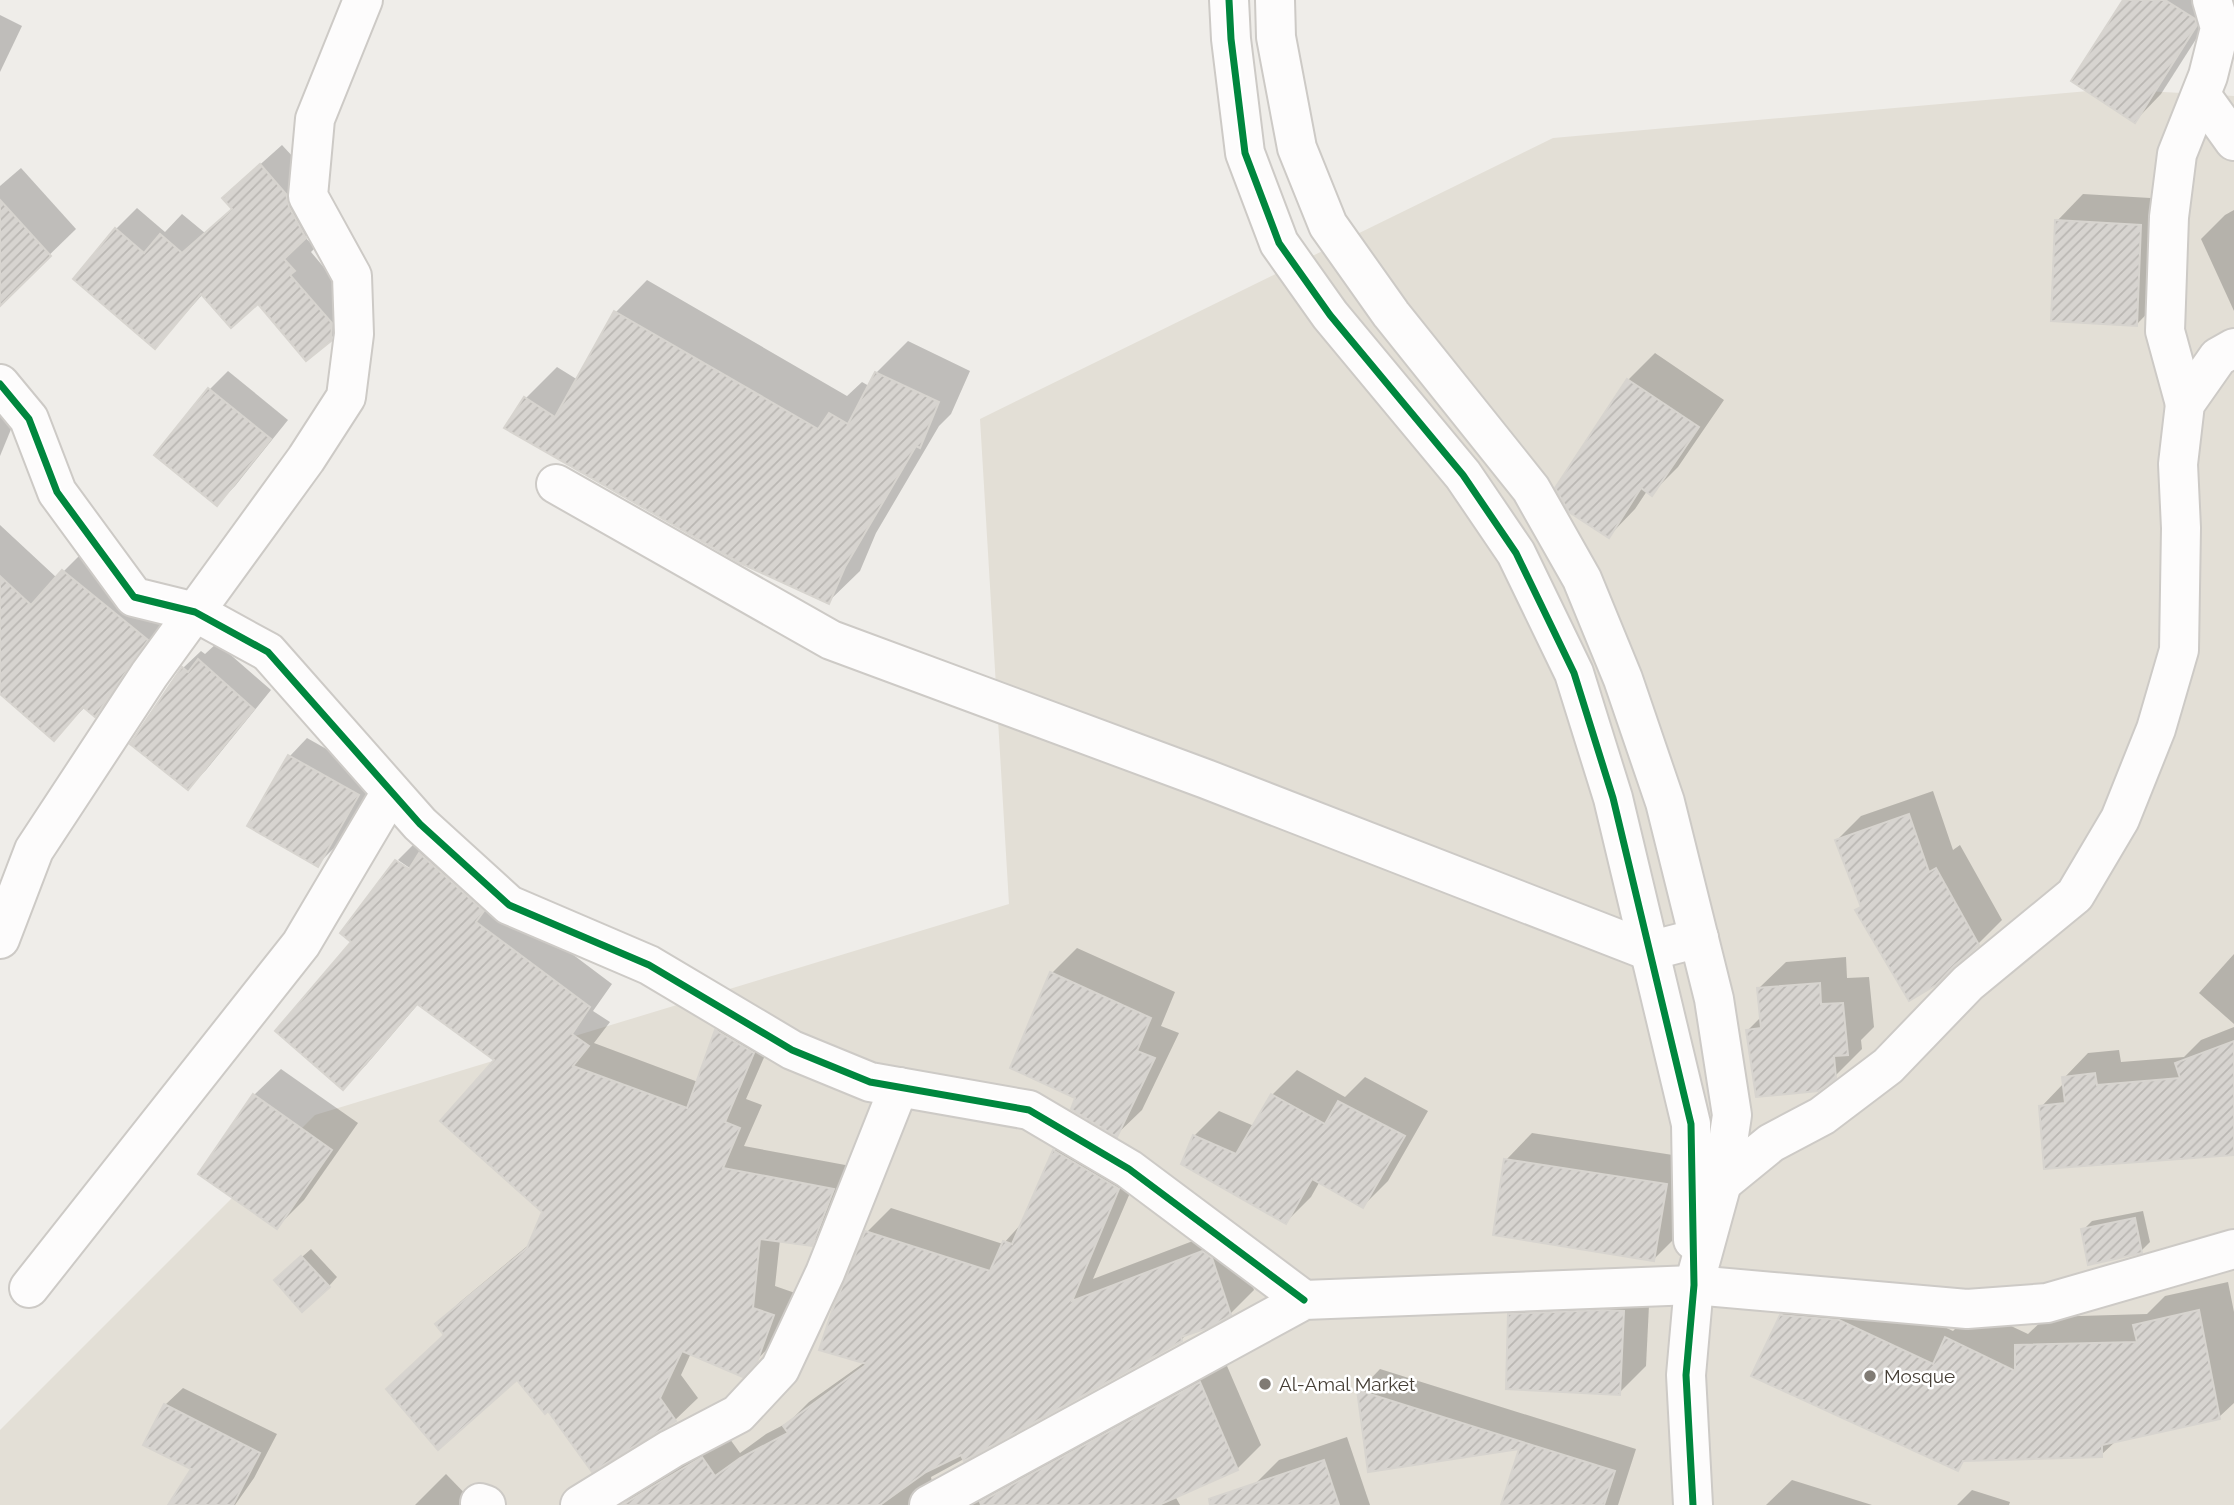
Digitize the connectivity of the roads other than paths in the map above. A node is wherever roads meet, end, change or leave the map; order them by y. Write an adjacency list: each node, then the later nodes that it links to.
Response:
1 (363, 0): 11 (street)
2 (1229, 0): 16 (street)
3 (1275, 0): 14 (street)
4 (2222, 15): 5 (street)
5 (2201, 95): 6 (street); 9 (street)
6 (2234, 141)
7 (2234, 348): 9 (street)
8 (0, 384): 11 (street)
9 (2185, 404): 18 (street)
10 (556, 484): 16 (street)
11 (195, 612): 12 (street); 13 (street)
12 (391, 792): 17 (street); 21 (street)
13 (17, 852): 15 (street)
14 (1699, 938): 16 (street); 18 (street)
15 (0, 939)
16 (1649, 951): 20 (street)
17 (899, 1087): 22 (street); 23 (street)
18 (1722, 1183): 20 (street)
19 (2234, 1249): 20 (street)
20 (1694, 1285): 22 (street); 25 (street)
21 (29, 1288)
22 (1304, 1300): 24 (street)
23 (580, 1505)
24 (929, 1505)
25 (1693, 1505)

